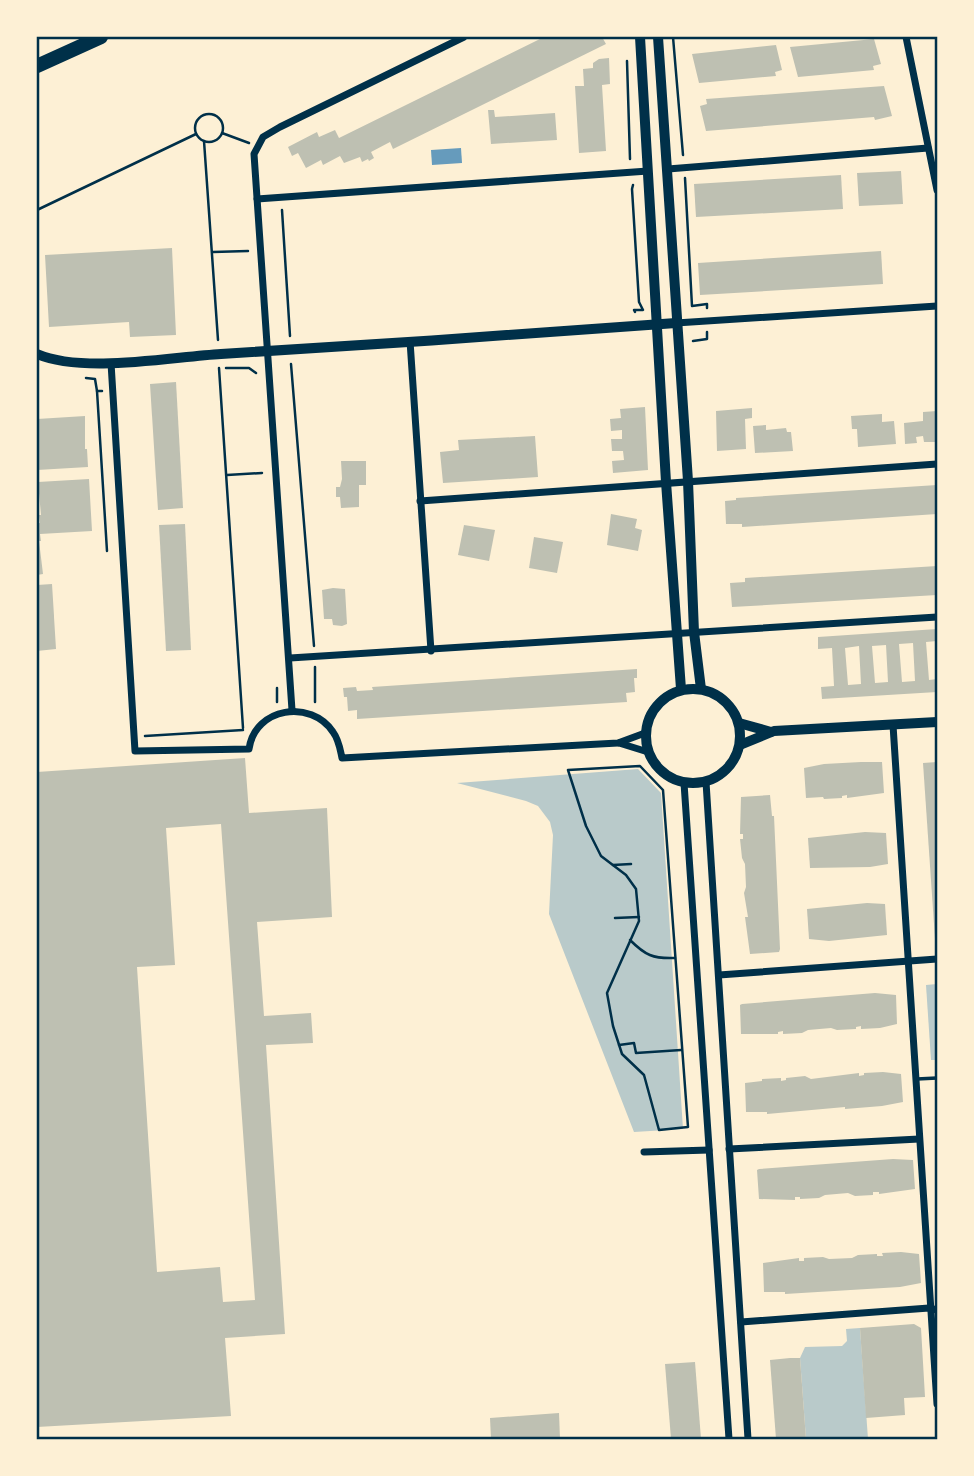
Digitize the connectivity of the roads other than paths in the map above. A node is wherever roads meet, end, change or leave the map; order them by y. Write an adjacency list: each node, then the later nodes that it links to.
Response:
1 (101, 37): 6 (highway)
2 (464, 37): 11 (street)
3 (640, 37): 9 (street)
4 (658, 37): 8 (street)
5 (906, 37): 7 (street)
6 (37, 66)
7 (928, 148): 8 (street); 10 (street)
8 (668, 169): 13 (street)
9 (648, 171): 11 (street); 14 (street)
10 (937, 190)
11 (257, 199): 16 (street)
12 (937, 306): 13 (street)
13 (676, 323): 14 (street); 20 (street)
14 (658, 325): 15 (street); 21 (street)
15 (410, 341): 16 (street); 22 (street)
16 (268, 351): 18 (street); 27 (street)
17 (37, 354): 18 (street)
18 (111, 363): 30 (street)
19 (937, 464): 20 (street)
20 (688, 481): 21 (street); 24 (street)
21 (666, 482): 22 (street); 25 (street)
22 (420, 500): 26 (street)
23 (937, 617): 24 (street)
24 (694, 632): 25 (street); 29 (street)
25 (677, 634): 26 (street); 28 (street)
26 (431, 650): 27 (street)
27 (290, 658): 30 (street)
28 (681, 689): 29 (street); 35 (street)
29 (701, 689): 32 (street)
30 (292, 710): 36 (street)
31 (937, 722): 33 (street)
32 (739, 723): 34 (street); 37 (street)
33 (893, 725): 34 (street); 42 (street)
34 (772, 732): 37 (street)
35 (645, 733): 36 (street); 38 (street)
36 (618, 743): 38 (street)
37 (740, 745): 39 (street)
38 (648, 751): 40 (street)
39 (706, 782): 40 (street); 43 (street)
40 (684, 783): 48 (street)
41 (937, 959): 42 (street)
42 (908, 961): 43 (street); 45 (street)
43 (719, 975): 47 (street)
44 (937, 1078): 45 (lane)
45 (915, 1080): 46 (street)
46 (919, 1139): 47 (street); 50 (street)
47 (729, 1149): 51 (street)
48 (709, 1150): 49 (street); 53 (street)
49 (644, 1152)
50 (933, 1309): 51 (street); 52 (street)
51 (741, 1322): 54 (street)
52 (937, 1404)
53 (729, 1439)
54 (748, 1439)

